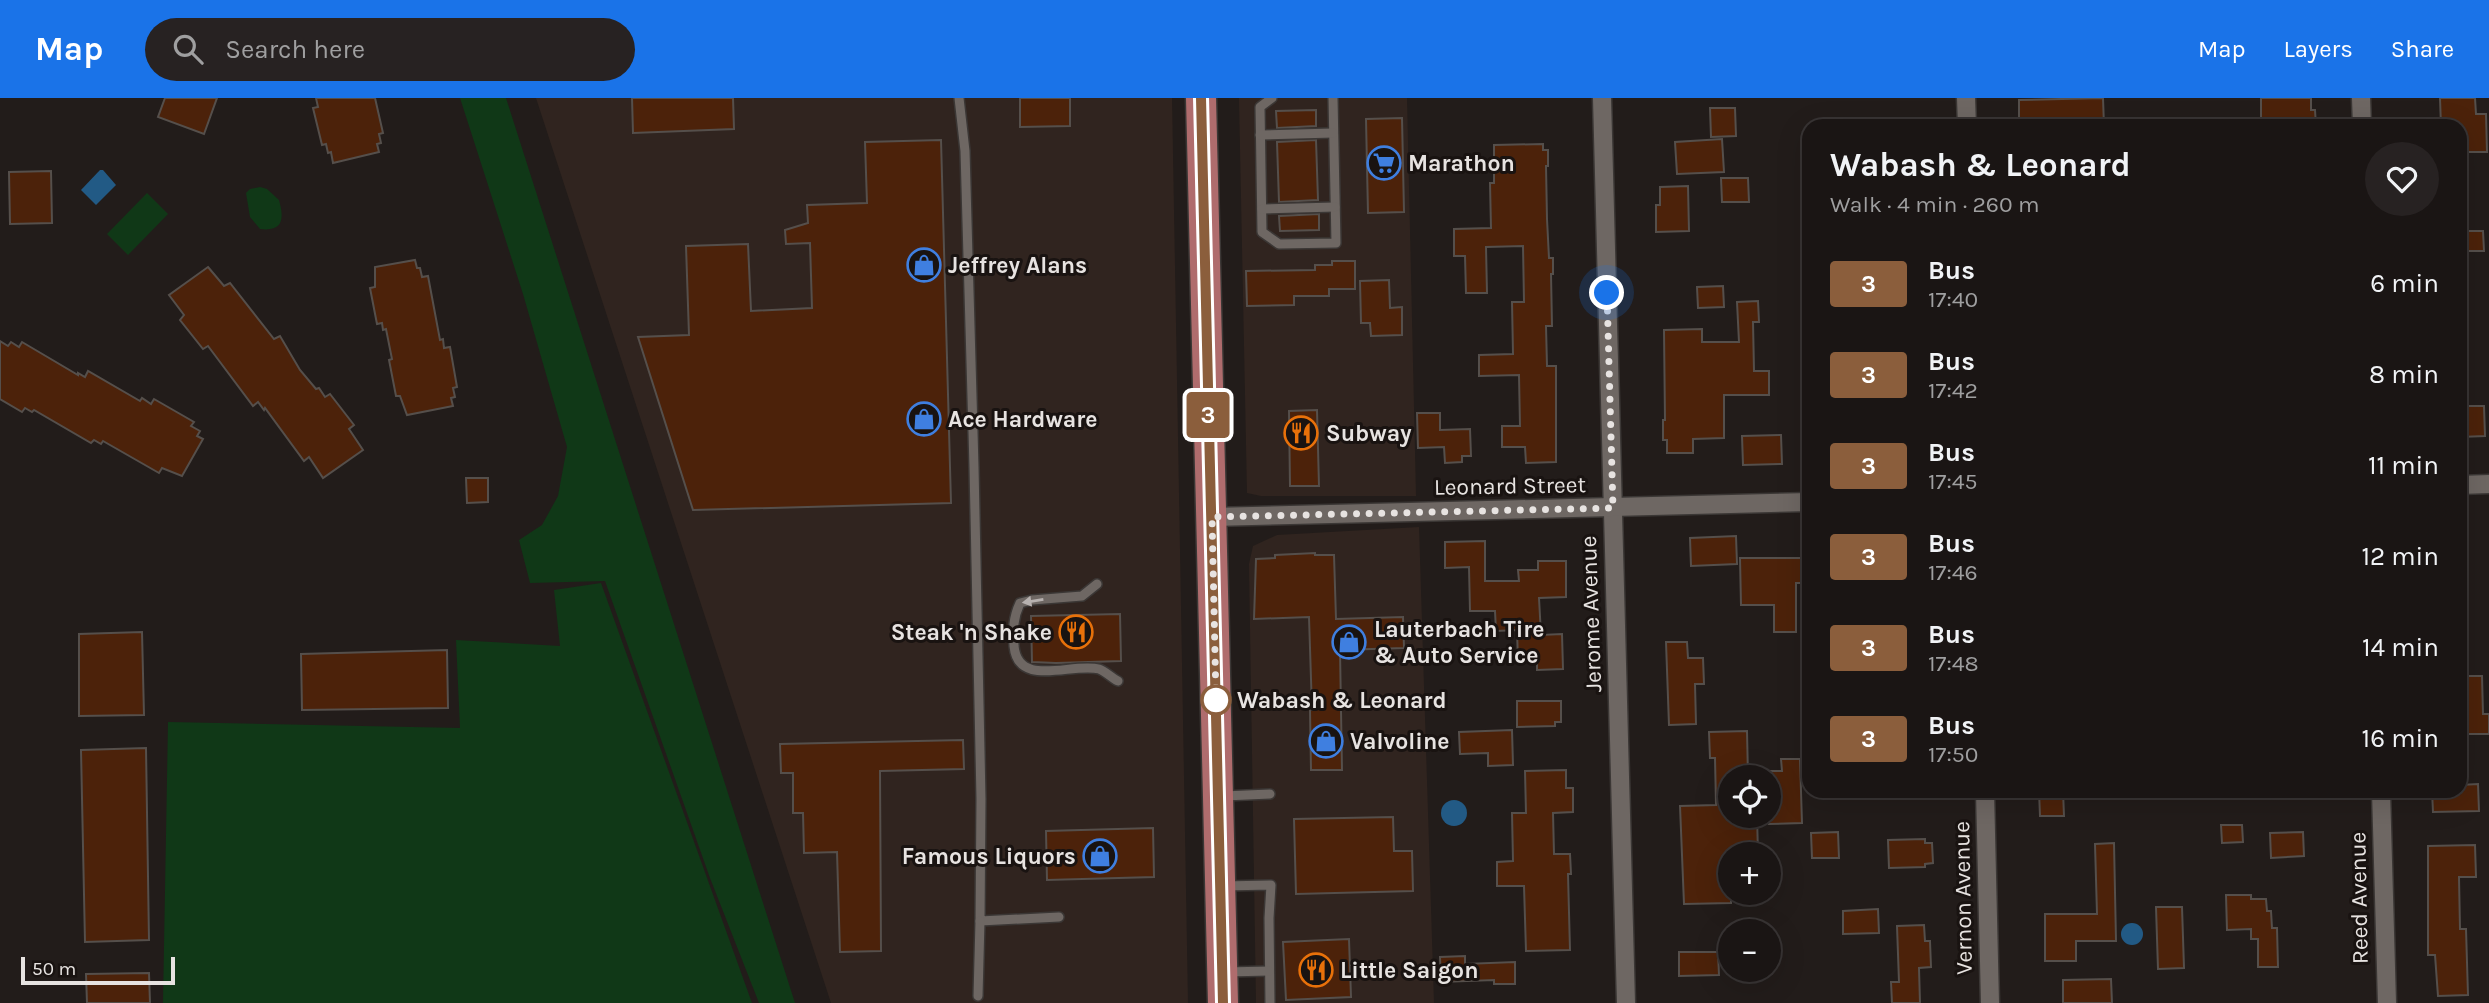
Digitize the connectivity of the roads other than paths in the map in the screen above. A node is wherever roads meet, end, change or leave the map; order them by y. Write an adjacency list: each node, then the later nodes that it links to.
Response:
1 (959, 98): 27 (lane)
2 (1201, 98): 18 (main road)
3 (1272, 98): 11 (lane)
4 (1333, 98): 10 (lane)
5 (1602, 98): 17 (street, Jerome Avenue)
6 (1966, 98): 8 (street)
7 (2361, 98): 9 (street)
8 (1967, 119)
9 (2362, 119)
10 (1334, 133): 11 (lane); 12 (lane)
11 (1260, 135): 13 (lane)
12 (1335, 207): 13 (lane); 13 (lane)
13 (1262, 209)
14 (2489, 484): 15 (street)
15 (2467, 485)
16 (1802, 502): 17 (street, Leonard Street)
17 (1613, 508): 18 (street, Leonard Street); 33 (street, Jerome Avenue)
18 (1212, 517): 22 (main road)
19 (1097, 584): 20 (lane, one-way to 20)
20 (1118, 681)
21 (1270, 794): 22 (lane)
22 (1218, 796): 25 (main road)
23 (1985, 798): 34 (street, Vernon Avenue)
24 (2381, 798): 35 (street, Reed Avenue)
25 (1221, 886): 28 (lane); 29 (main road)
26 (1059, 917): 27 (lane)
27 (980, 921): 30 (lane)
28 (1269, 971): 29 (lane); 32 (lane)
29 (1223, 972): 31 (main road)
30 (978, 996)
31 (1223, 1003)
32 (1270, 1003)
33 (1626, 1003)
34 (1990, 1003)
35 (2387, 1003)

